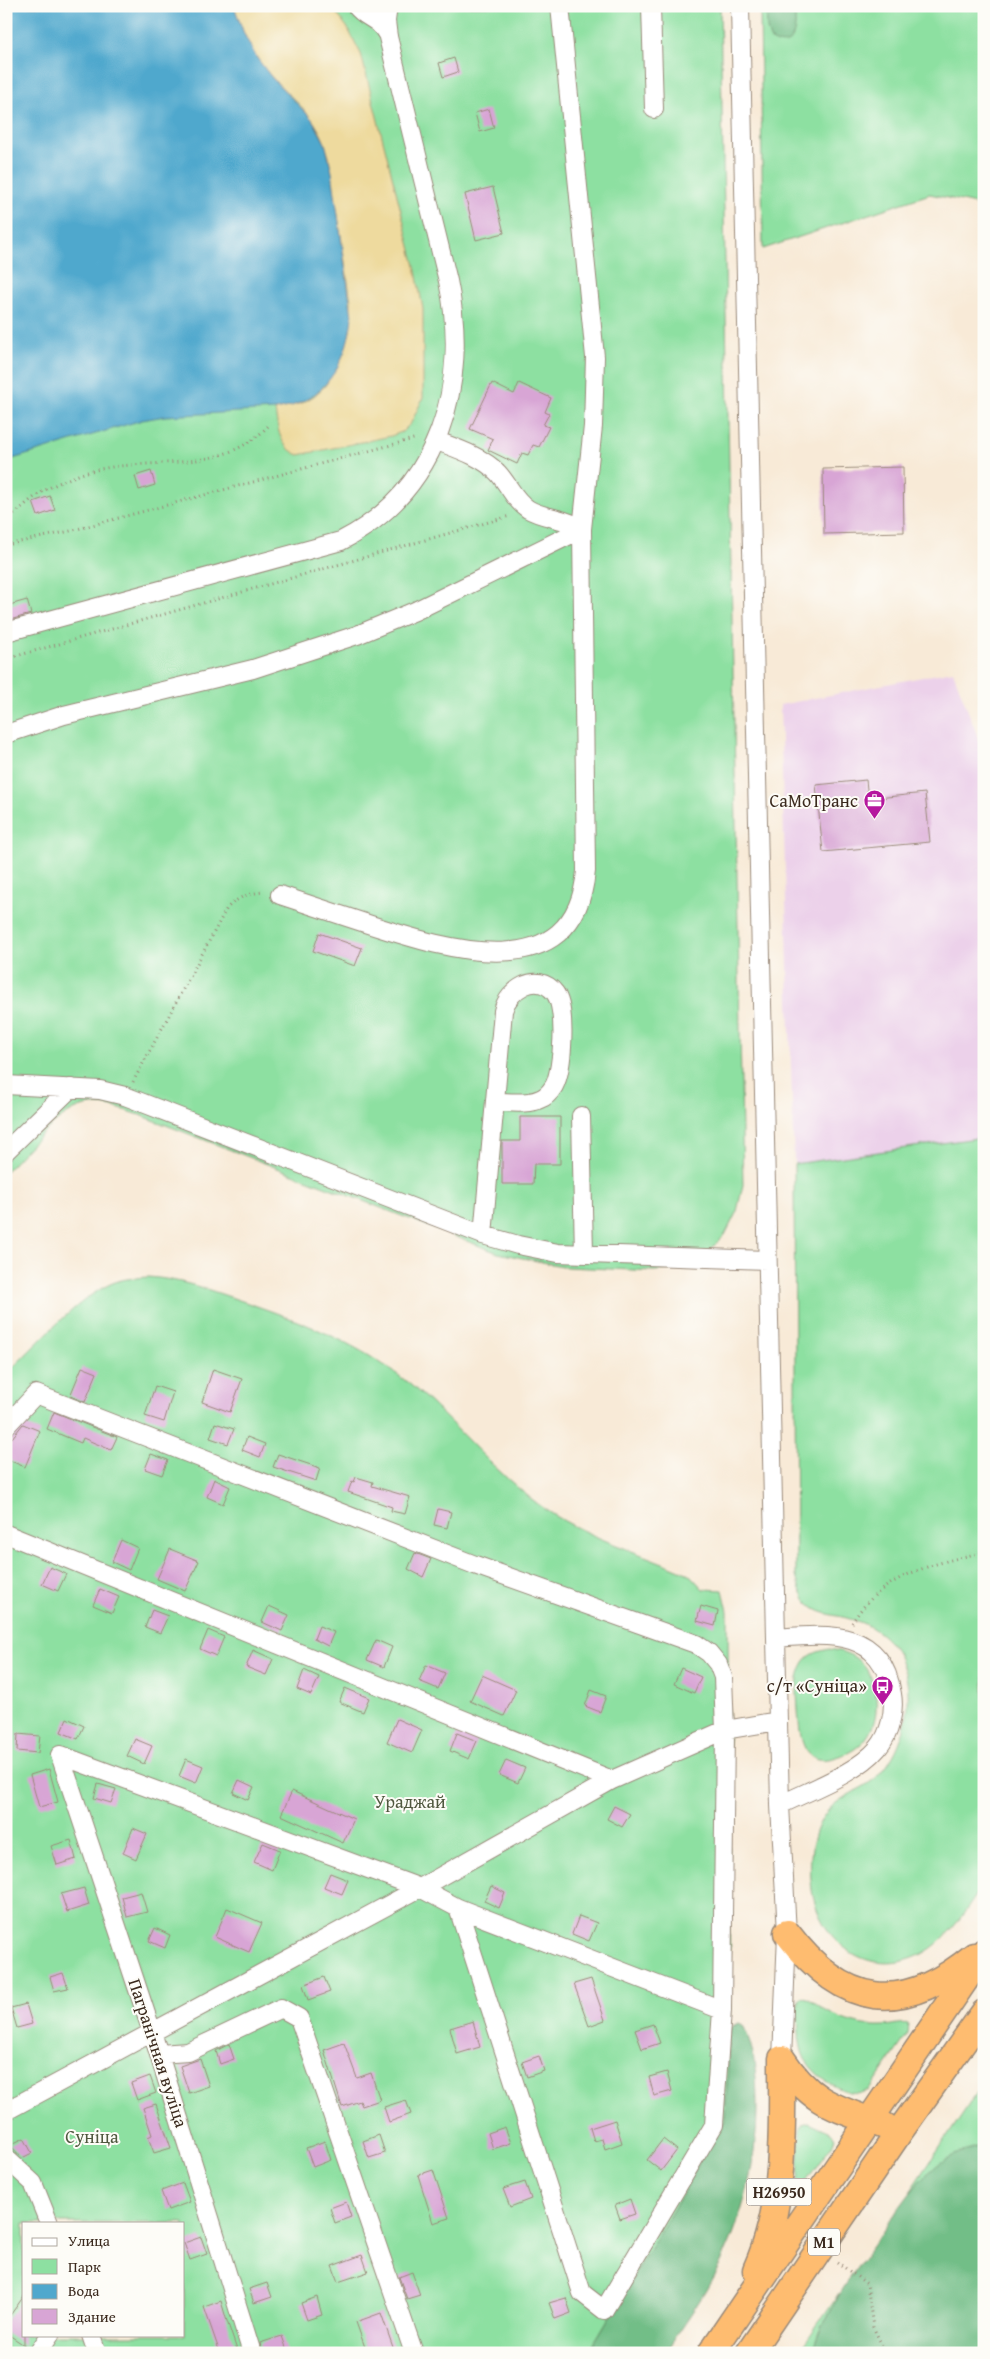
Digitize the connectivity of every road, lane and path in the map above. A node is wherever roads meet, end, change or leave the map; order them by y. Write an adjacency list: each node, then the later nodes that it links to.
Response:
1 (388, 6): 5 (street); 6 (street)
2 (560, 6): 13 (street)
3 (651, 6): 7 (street)
4 (740, 6): 27 (street, Н26950)
5 (362, 10): 6 (street)
6 (388, 37): 9 (street)
7 (654, 109)
8 (269, 425): 12 (path)
9 (437, 441): 11 (street); 15 (street)
10 (391, 445): 14 (path)
11 (526, 508): 13 (street); 16 (path)
12 (6, 520)
13 (582, 529): 17 (street); 18 (street)
14 (6, 545)
15 (6, 632)
16 (6, 659)
17 (6, 734)
18 (280, 895): 21 (path)
19 (6, 1085): 20 (street)
20 (71, 1088): 21 (street); 24 (street)
21 (125, 1096): 25 (street)
22 (495, 1102): 22 (street); 25 (street)
23 (581, 1116): 26 (street)
24 (6, 1150)
25 (483, 1234): 26 (street)
26 (584, 1254): 27 (street)
27 (767, 1260): 31 (street, Н26950)
28 (6, 1426): 34 (street)
29 (6, 1534): 35 (street)
30 (984, 1552): 32 (path)
31 (776, 1638): 32 (street); 33 (street, Н26950)
32 (844, 1638): 36 (street)
33 (778, 1721): 34 (street); 36 (street, Н26950)
34 (725, 1730): 35 (street); 42 (street)
35 (612, 1780): 37 (street)
36 (780, 1805): 39 (street, Н26950)
37 (420, 1888): 38 (street); 44 (street); 44 (street, Пагранічная вуліца)
38 (458, 1908): 42 (street); 42 (street)
39 (787, 1933): 40 (highway); 46 (street, Н26950)
40 (984, 1947)
41 (984, 1952): 48 (highway, М1)
42 (722, 2010)
43 (984, 2013): 49 (highway, М1)
44 (152, 2032): 45 (street, Пагранічная вуліца); 47 (street)
45 (159, 2054): 58 (street, Пагранічная вуліца); 59 (street)
46 (782, 2059): 48 (highway); 53 (highway, Н26950)
47 (6, 2111)
48 (870, 2120): 49 (highway); 53 (highway, М1)
49 (900, 2131): 52 (highway, М1)
50 (6, 2158): 51 (street)
51 (49, 2222)
52 (820, 2248): 61 (highway, М1); 62 (path)
53 (734, 2317): 60 (highway, М1)
54 (49, 2336): 56 (street)
55 (92, 2336): 57 (street)
56 (38, 2353)
57 (97, 2353)
58 (252, 2353)
59 (414, 2353)
60 (711, 2353)
61 (749, 2353)
62 (886, 2353)

